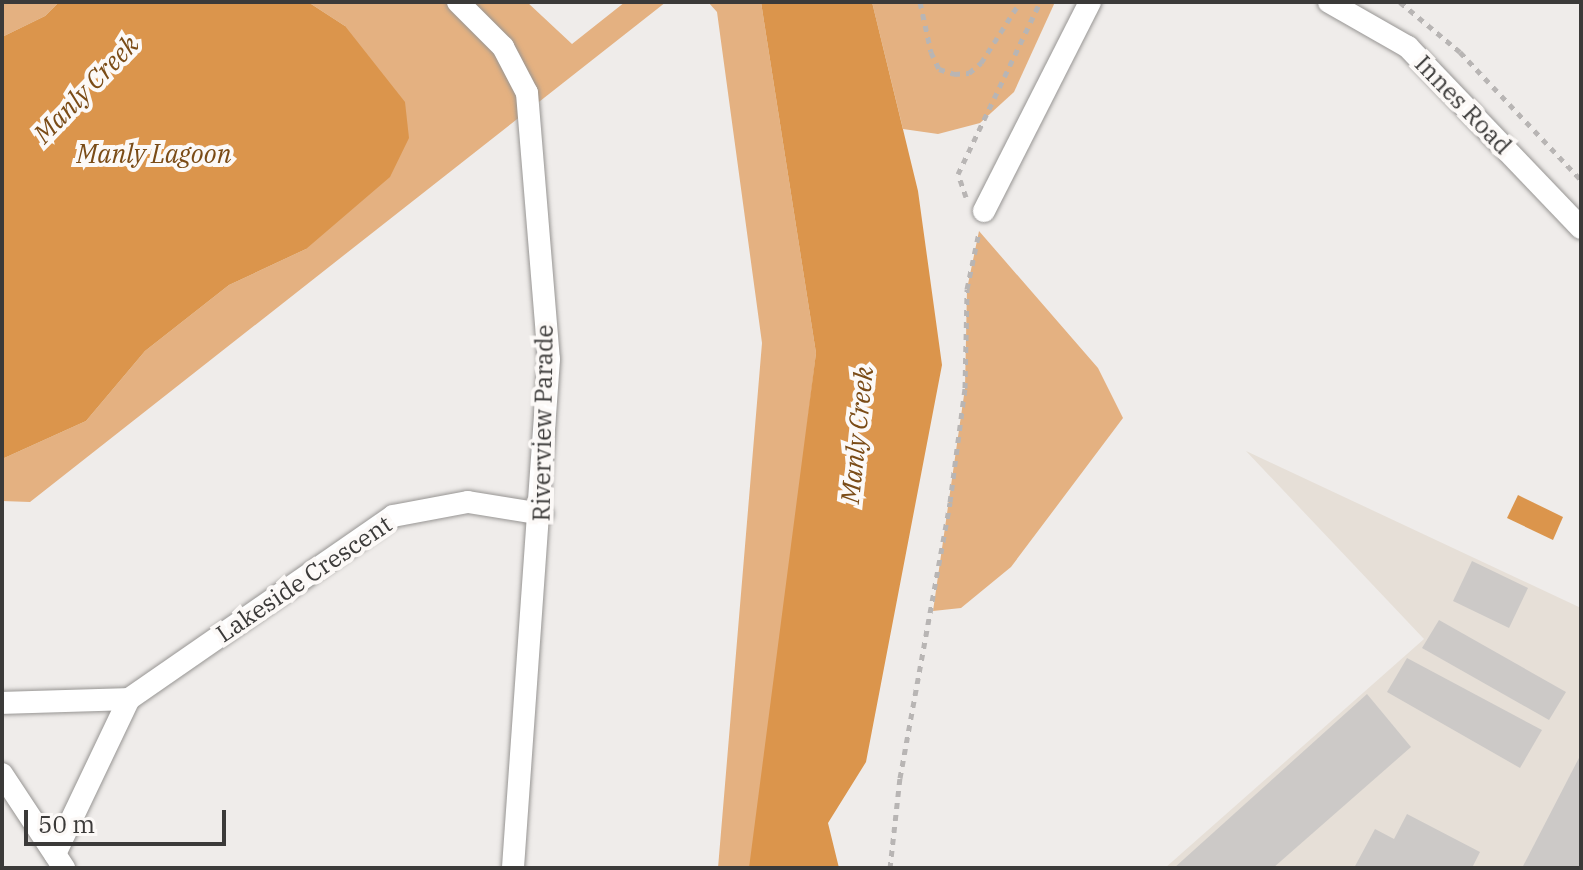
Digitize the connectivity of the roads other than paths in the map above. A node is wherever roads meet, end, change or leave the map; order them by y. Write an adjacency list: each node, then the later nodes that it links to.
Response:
1 (458, 2): 6 (street, Riverview Parade)
2 (1090, 2): 4 (street)
3 (1329, 2): 5 (street, Innes Road)
4 (976, 216)
5 (1581, 228)
6 (542, 514): 7 (street, Lakeside Crescent); 11 (street, Riverview Parade)
7 (129, 699): 8 (street); 10 (street, Lakeside Crescent)
8 (2, 703)
9 (2, 774): 10 (street)
10 (59, 861)
11 (513, 868)

